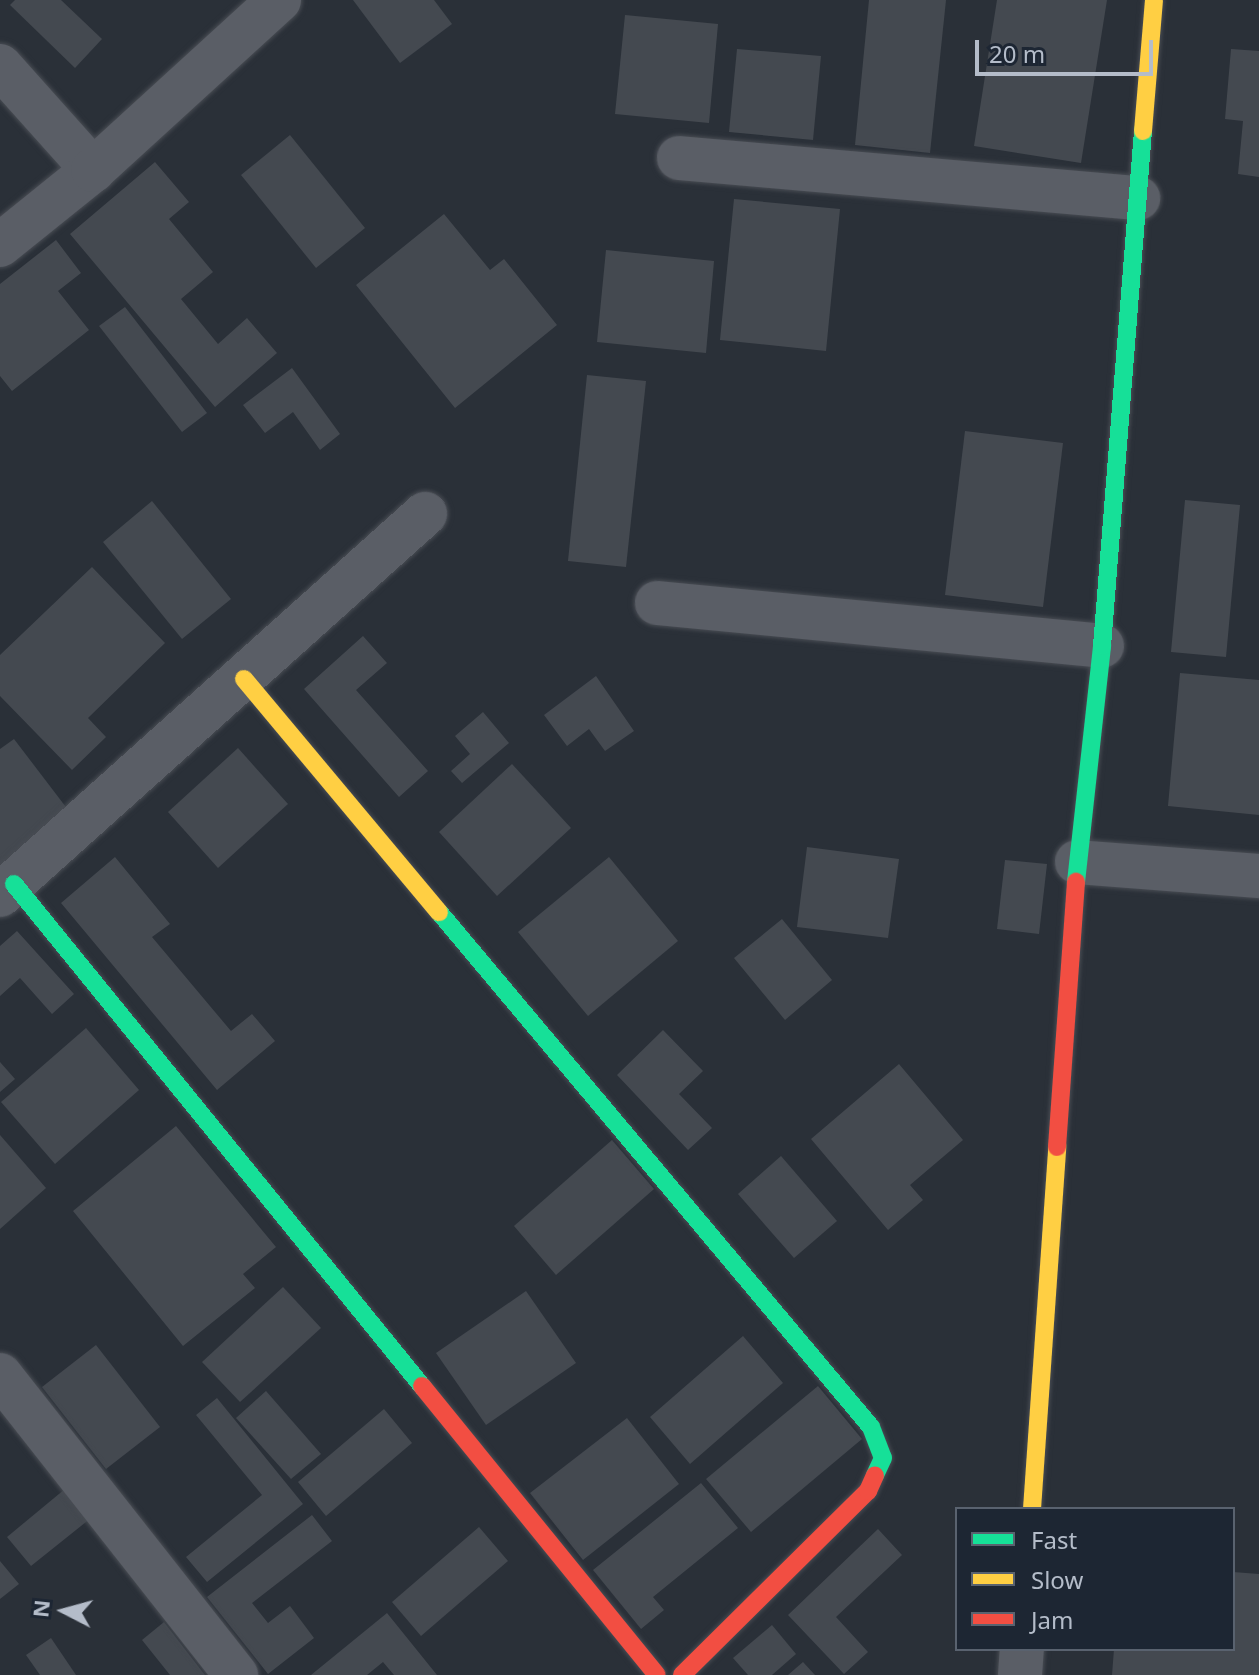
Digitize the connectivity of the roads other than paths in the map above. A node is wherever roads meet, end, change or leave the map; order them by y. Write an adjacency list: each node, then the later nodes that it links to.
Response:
1 (279, 0): 5 (street)
2 (1154, 0): 6 (street)
3 (0, 66): 5 (street)
4 (679, 158): 6 (street)
5 (93, 170): 7 (street)
6 (1138, 198): 10 (street)
7 (0, 245)
8 (425, 514): 11 (street)
9 (657, 603): 10 (street)
10 (1102, 646): 12 (street)
11 (244, 679): 14 (street); 20 (street)
12 (1077, 862): 13 (street); 16 (street)
13 (1259, 876)
14 (7, 890): 19 (street)
15 (0, 1375): 18 (street)
16 (1032, 1507)
17 (1022, 1651): 21 (street)
18 (236, 1675)
19 (657, 1675)
20 (682, 1675)
21 (1020, 1675)

